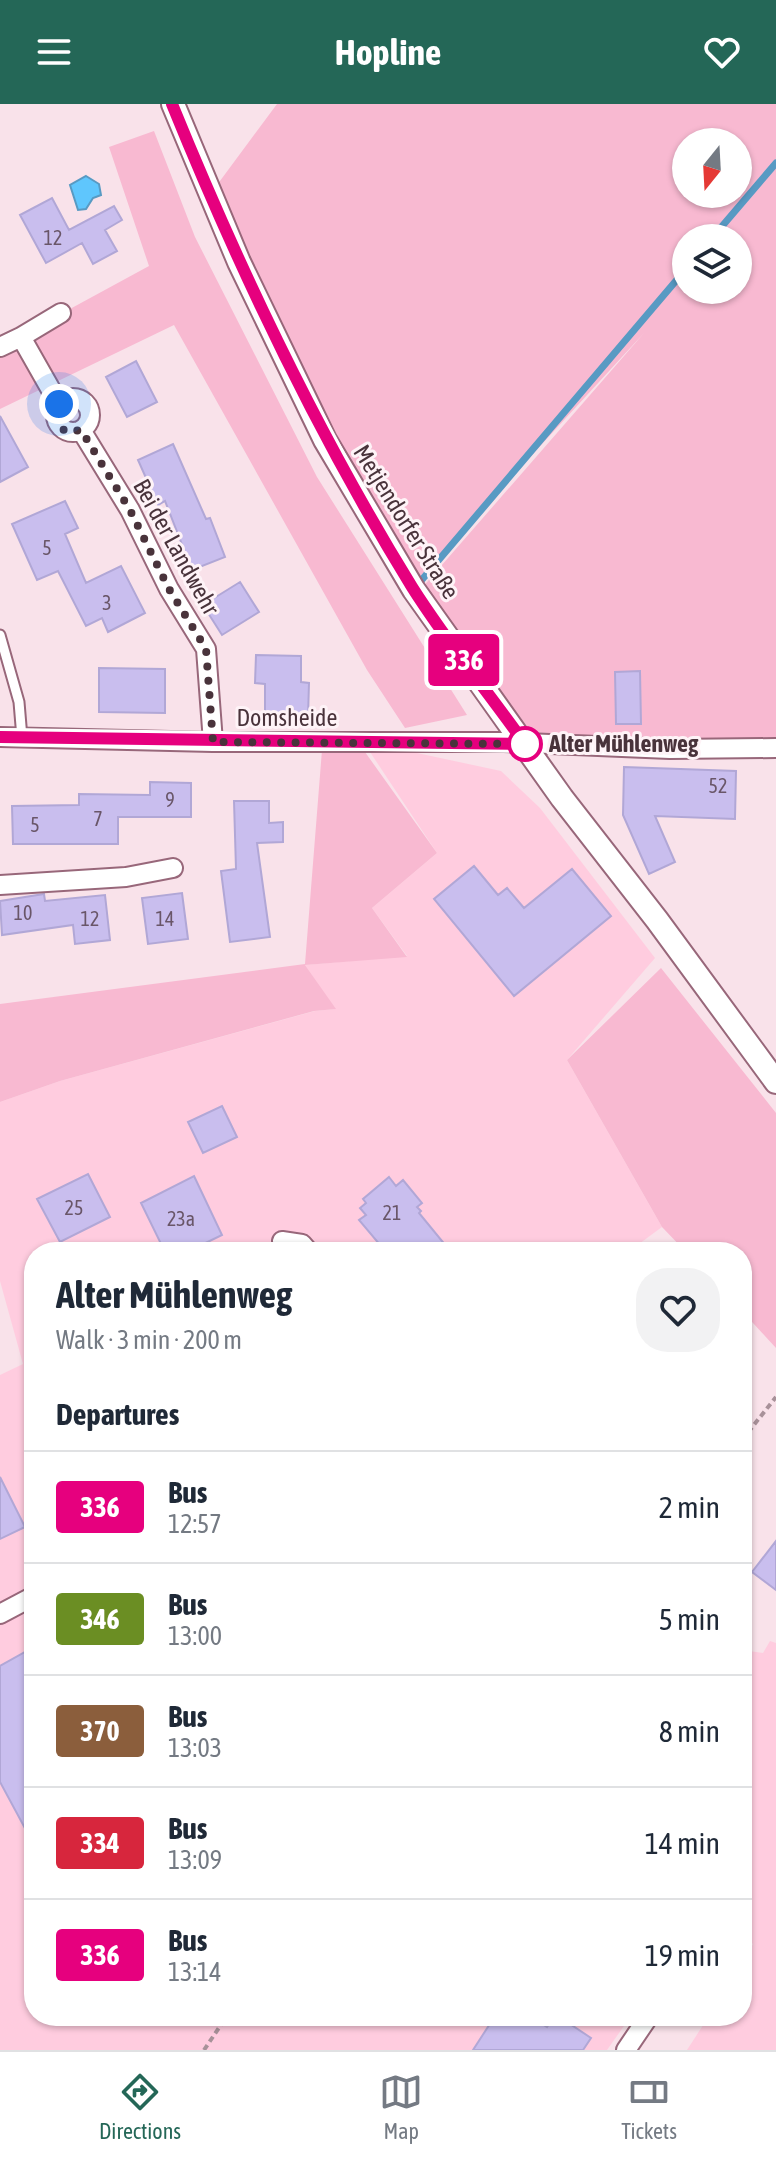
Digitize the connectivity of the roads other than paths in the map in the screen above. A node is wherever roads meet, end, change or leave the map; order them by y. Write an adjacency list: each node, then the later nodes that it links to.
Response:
1 (173, 104): 9 (street, Metjendorfer Straße)
2 (61, 313): 3 (street)
3 (21, 337): 4 (street); 8 (street, Bei der Landwehr)
4 (0, 347)
5 (0, 635): 7 (lane)
6 (0, 737): 7 (street, Domsheide)
7 (22, 738): 8 (street, Domsheide)
8 (213, 742): 9 (street, Domsheide)
9 (525, 744): 10 (street); 13 (street, Metjendorfer Straße)
10 (776, 748)
11 (173, 868): 12 (street)
12 (0, 885)
13 (776, 1082)
14 (282, 1241): 15 (street)
15 (289, 1242)
16 (24, 1601): 17 (street)
17 (0, 1614)
18 (642, 2026): 19 (street)
19 (626, 2050)

